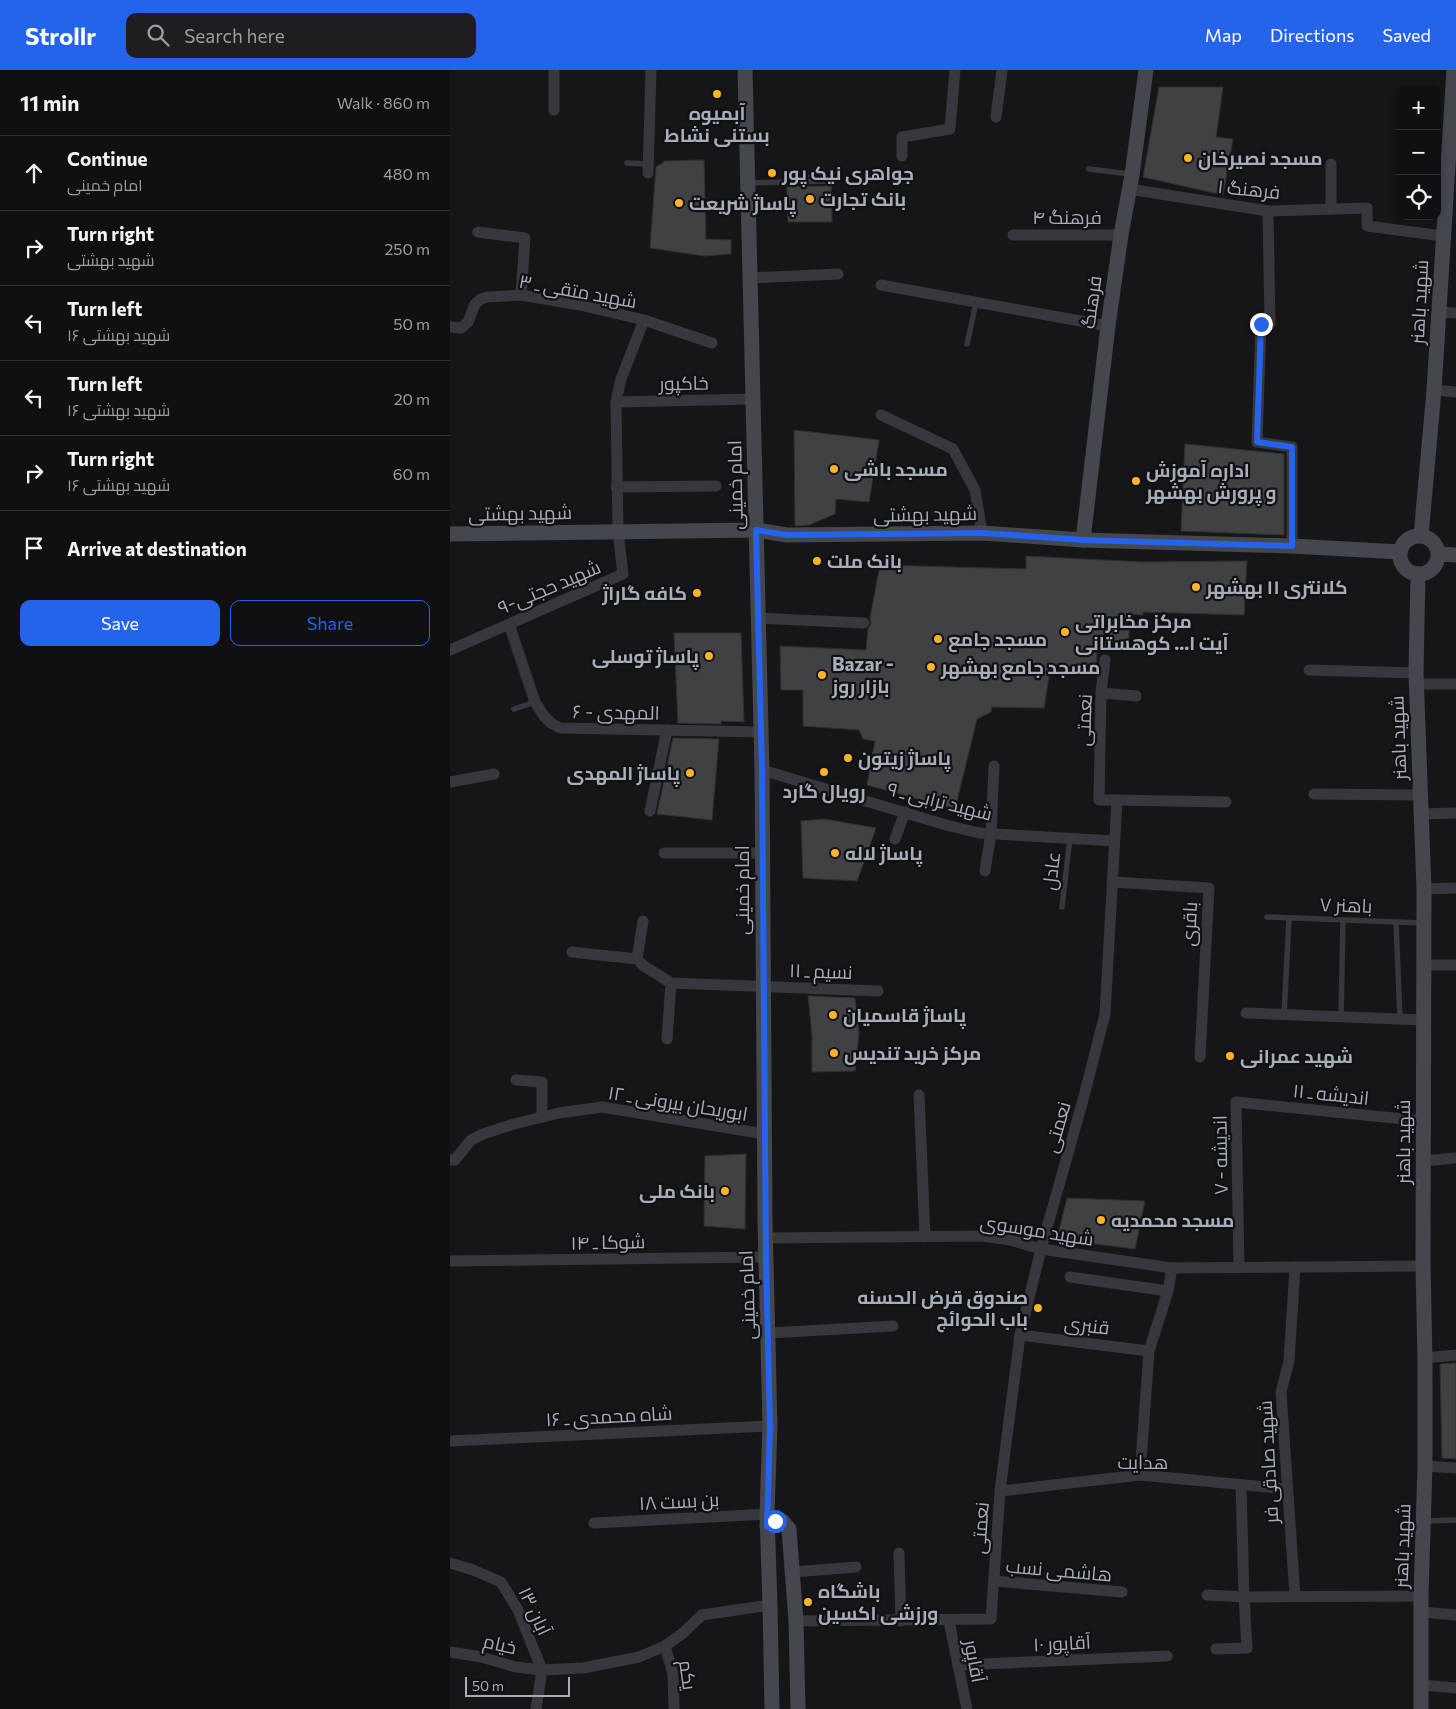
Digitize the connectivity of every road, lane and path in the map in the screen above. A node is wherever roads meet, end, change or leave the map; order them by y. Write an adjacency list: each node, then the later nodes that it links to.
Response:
1 (554, 70): 8 (street)
2 (651, 70): 14 (street)
3 (745, 70): 18 (main road, امام خمینی)
4 (954, 70): 11 (street)
5 (1002, 70): 9 (street)
6 (1146, 70): 17 (main road, فرهنگ)
7 (1454, 70): 10 (main road, شهید باهنر)
8 (554, 110)
9 (996, 117)
10 (1453, 147): 24 (main road, شهید باهنر)
11 (902, 156)
12 (627, 163): 14 (lane)
13 (1331, 164): 19 (street)
14 (648, 169)
15 (1090, 169): 17 (lane)
16 (825, 181): 18 (lane)
17 (1131, 182): 20 (street, فرهنگ ۱); 23 (main road, فرهنگ)
18 (747, 183): 26 (main road, امام خمینی)
19 (1331, 209): 20 (street, فرهنگ ۱); 24 (street, فرهنگ ۱)
20 (1268, 211): 50 (street)
21 (478, 232): 28 (street)
22 (1013, 235): 23 (street, فرهنگ ۴)
23 (1120, 235): 33 (main road, فرهنگ)
24 (1443, 236): 30 (main road, شهید باهنر)
25 (838, 274): 26 (street)
26 (750, 278): 39 (main road, امام خمینی)
27 (881, 285): 29 (street)
28 (522, 295): 32 (street, شهید متقی ـ ۳); 34 (street, شهید متقی ـ ۳)
29 (976, 303): 33 (street); 36 (lane)
30 (1438, 312): 31 (street); 37 (main road, شهید باهنر)
31 (1456, 313)
32 (644, 320): 35 (street, شهید متقی ـ ۳); 40 (street)
33 (1108, 326): 49 (main road, فرهنگ)
34 (450, 327)
35 (712, 343)
36 (967, 344)
37 (1434, 390): 38 (street); 48 (main road, شهید باهنر)
38 (1456, 392)
39 (753, 400): 40 (street, خاکپور); 44 (main road, امام خمینی)
40 (616, 402): 43 (street)
41 (881, 415): 46 (street)
42 (716, 486): 43 (street)
43 (616, 487): 45 (street)
44 (756, 530): 45 (main road, شهید بهشتی); 46 (main road, شهید بهشتی); 55 (main road, امام خمینی)
45 (618, 532): 47 (main road, شهید بهشتی); 57 (street, شهید حجتی-۹)
46 (982, 533): 49 (main road, شهید بهشتی)
47 (450, 534)
48 (1421, 536): 51 (main road); 52 (main road)
49 (1083, 540): 50 (main road, شهید بهشتی)
50 (1292, 546): 51 (main road, شهید بهشتی)
51 (1400, 552): 54 (main road)
52 (1439, 554): 53 (main road); 54 (main road)
53 (1456, 555)
54 (1418, 574): 61 (main road, شهید باهنر)
55 (758, 618): 56 (street); 68 (main road, امام خمینی)
56 (864, 623)
57 (508, 624): 58 (street, شهید حجتی-۹); 65 (street, المهدی - ۶)
58 (450, 650)
59 (1105, 660): 63 (street, نعمتی)
60 (1309, 670): 61 (street)
61 (1416, 679): 62 (street); 74 (main road, شهید باهنر)
62 (1456, 684)
63 (1101, 693): 64 (street); 75 (street, نعمتی)
64 (1136, 696)
65 (535, 702): 66 (lane); 67 (street, المهدی - ۶)
66 (514, 709)
67 (667, 730): 68 (street, المهدی - ۶); 77 (street)
68 (761, 732): 70 (main road, امام خمینی)
69 (994, 766): 81 (street)
70 (762, 770): 78 (street, شهید ترابی ـ ۹); 85 (main road, امام خمینی)
71 (494, 774): 72 (street)
72 (450, 782)
73 (1314, 794): 74 (street)
74 (1420, 795): 80 (main road, شهید باهنر)
75 (1117, 800): 76 (street); 84 (street, نعمتی)
76 (1226, 802)
77 (650, 811)
78 (905, 812): 81 (street, شهید ترابی ـ ۹); 82 (street)
79 (1456, 813): 80 (street)
80 (1421, 814): 90 (main road, شهید باهنر)
81 (991, 834): 83 (street, شهید ترابی ـ ۹); 87 (street)
82 (895, 838)
83 (1070, 838): 84 (street, شهید ترابی ـ ۹); 91 (lane, عادل)
84 (1114, 841): 88 (street, نعمتی)
85 (762, 852): 86 (street); 103 (main road, امام خمینی)
86 (664, 853)
87 (985, 872)
88 (1113, 882): 111 (street, باقری); 123 (street, نعمتی)
89 (1456, 888): 90 (street)
90 (1424, 889): 97 (main road, شهید باهنر)
91 (1062, 907)
92 (1267, 917): 93 (lane, باهنر ۷)
93 (1289, 918): 94 (lane, باهنر ۷); 106 (lane)
94 (1343, 920): 96 (lane, باهنر ۷); 107 (lane)
95 (643, 921): 99 (street)
96 (1396, 922): 97 (lane, باهنر ۷); 108 (lane)
97 (1424, 923): 100 (main road, شهید باهنر)
98 (572, 952): 99 (street)
99 (637, 959): 102 (street)
100 (1424, 965): 101 (street); 109 (main road, شهید باهنر)
101 (1456, 966)
102 (671, 983): 103 (street, نسیم ـ ۱۱); 110 (street)
103 (763, 986): 104 (street, نسیم ـ ۱۱); 117 (main road, امام خمینی)
104 (878, 991)
105 (1246, 1013): 106 (street)
106 (1284, 1015): 107 (street)
107 (1341, 1017): 108 (street)
108 (1400, 1019): 109 (street)
109 (1424, 1020): 116 (main road, شهید باهنر)
110 (668, 1039)
111 (1200, 1057)
112 (516, 1080): 115 (street)
113 (918, 1094): 121 (street)
114 (1236, 1102): 116 (street, اندیشه ـ ۱۱); 127 (street, اندیشه - ۷)
115 (542, 1117): 117 (street, ابوریحان بیرونی ـ ۱۲); 119 (street, ابوریحان بیرونی ـ ۱۲)
116 (1423, 1121): 120 (main road, شهید باهنر)
117 (765, 1134): 122 (main road, امام خمینی)
118 (1456, 1158): 120 (street)
119 (450, 1160)
120 (1423, 1161): 126 (main road, شهید باهنر)
121 (925, 1237): 122 (street, شهید موسوی); 123 (street, شهید موسوی)
122 (766, 1238): 124 (main road, امام خمینی)
123 (1040, 1249): 129 (street, شهید موسوی); 134 (street, نعمتی)
124 (766, 1257): 125 (street, شوکا ـ ۱۴); 133 (main road, امام خمینی)
125 (450, 1261)
126 (1423, 1266): 128 (street, شهید موسوی); 137 (main road, شهید باهنر)
127 (1238, 1267): 128 (street, شهید موسوی); 129 (street, شهید موسوی)
128 (1295, 1267): 144 (street, شهید صادقی فر)
129 (1172, 1268): 131 (street)
130 (1070, 1277): 131 (street)
131 (1168, 1291): 135 (street)
132 (893, 1326): 133 (street)
133 (769, 1332): 138 (main road, امام خمینی)
134 (1020, 1335): 135 (street, قنبری); 145 (street, نعمتی)
135 (1149, 1351): 142 (street)
136 (1456, 1355): 137 (street)
137 (1426, 1358): 140 (main road, شهید باهنر)
138 (770, 1426): 139 (street, شاه محمدی ـ ۱۶); 146 (main road, امام خمینی)
139 (450, 1441)
140 (1425, 1466): 141 (street); 148 (main road, شهید باهنر)
141 (1456, 1468)
142 (1140, 1476): 143 (street, هدایت); 145 (street, هدایت)
143 (1241, 1485): 144 (street, هدایت); 159 (street)
144 (1287, 1489): 157 (street, شهید صادقی فر)
145 (1000, 1491): 154 (street, نعمتی)
146 (767, 1520): 149 (street, بن بست ۱۸); 153 (main road); 160 (main road, امام خمینی)
147 (1456, 1520): 148 (lane)
148 (1423, 1521): 158 (main road, شهید باهنر)
149 (594, 1523)
150 (899, 1553): 164 (street)
151 (450, 1563): 171 (street, ۱۳ آبان)
152 (856, 1567): 153 (street)
153 (793, 1572): 163 (main road)
154 (994, 1582): 155 (street, هاشمی نسب); 165 (street, نعمتی)
155 (1122, 1592)
156 (1207, 1596): 159 (street)
157 (1295, 1596): 158 (street); 159 (street)
158 (1421, 1596): 161 (main road, شهید باهنر)
159 (1244, 1597): 167 (street)
160 (770, 1605): 166 (street, خیام); 176 (main road, امام خمینی)
161 (1421, 1612): 162 (street); 172 (main road, شهید باهنر)
162 (1456, 1614)
163 (796, 1621): 164 (street); 177 (main road)
164 (901, 1621): 165 (street)
165 (949, 1621): 170 (street, آقاپور)
166 (665, 1646): 171 (street, خیام); 175 (street, یکم)
167 (1216, 1649)
168 (450, 1652): 171 (street, خیام)
169 (1167, 1656): 170 (street, آقاپور ۱۰)
170 (958, 1666): 178 (street, آقاپور)
171 (542, 1670): 174 (street)
172 (1420, 1685): 173 (street); 179 (main road, شهید باهنر)
173 (1456, 1688)
174 (536, 1709)
175 (674, 1709)
176 (772, 1709)
177 (798, 1709)
178 (967, 1709)
179 (1421, 1709)

